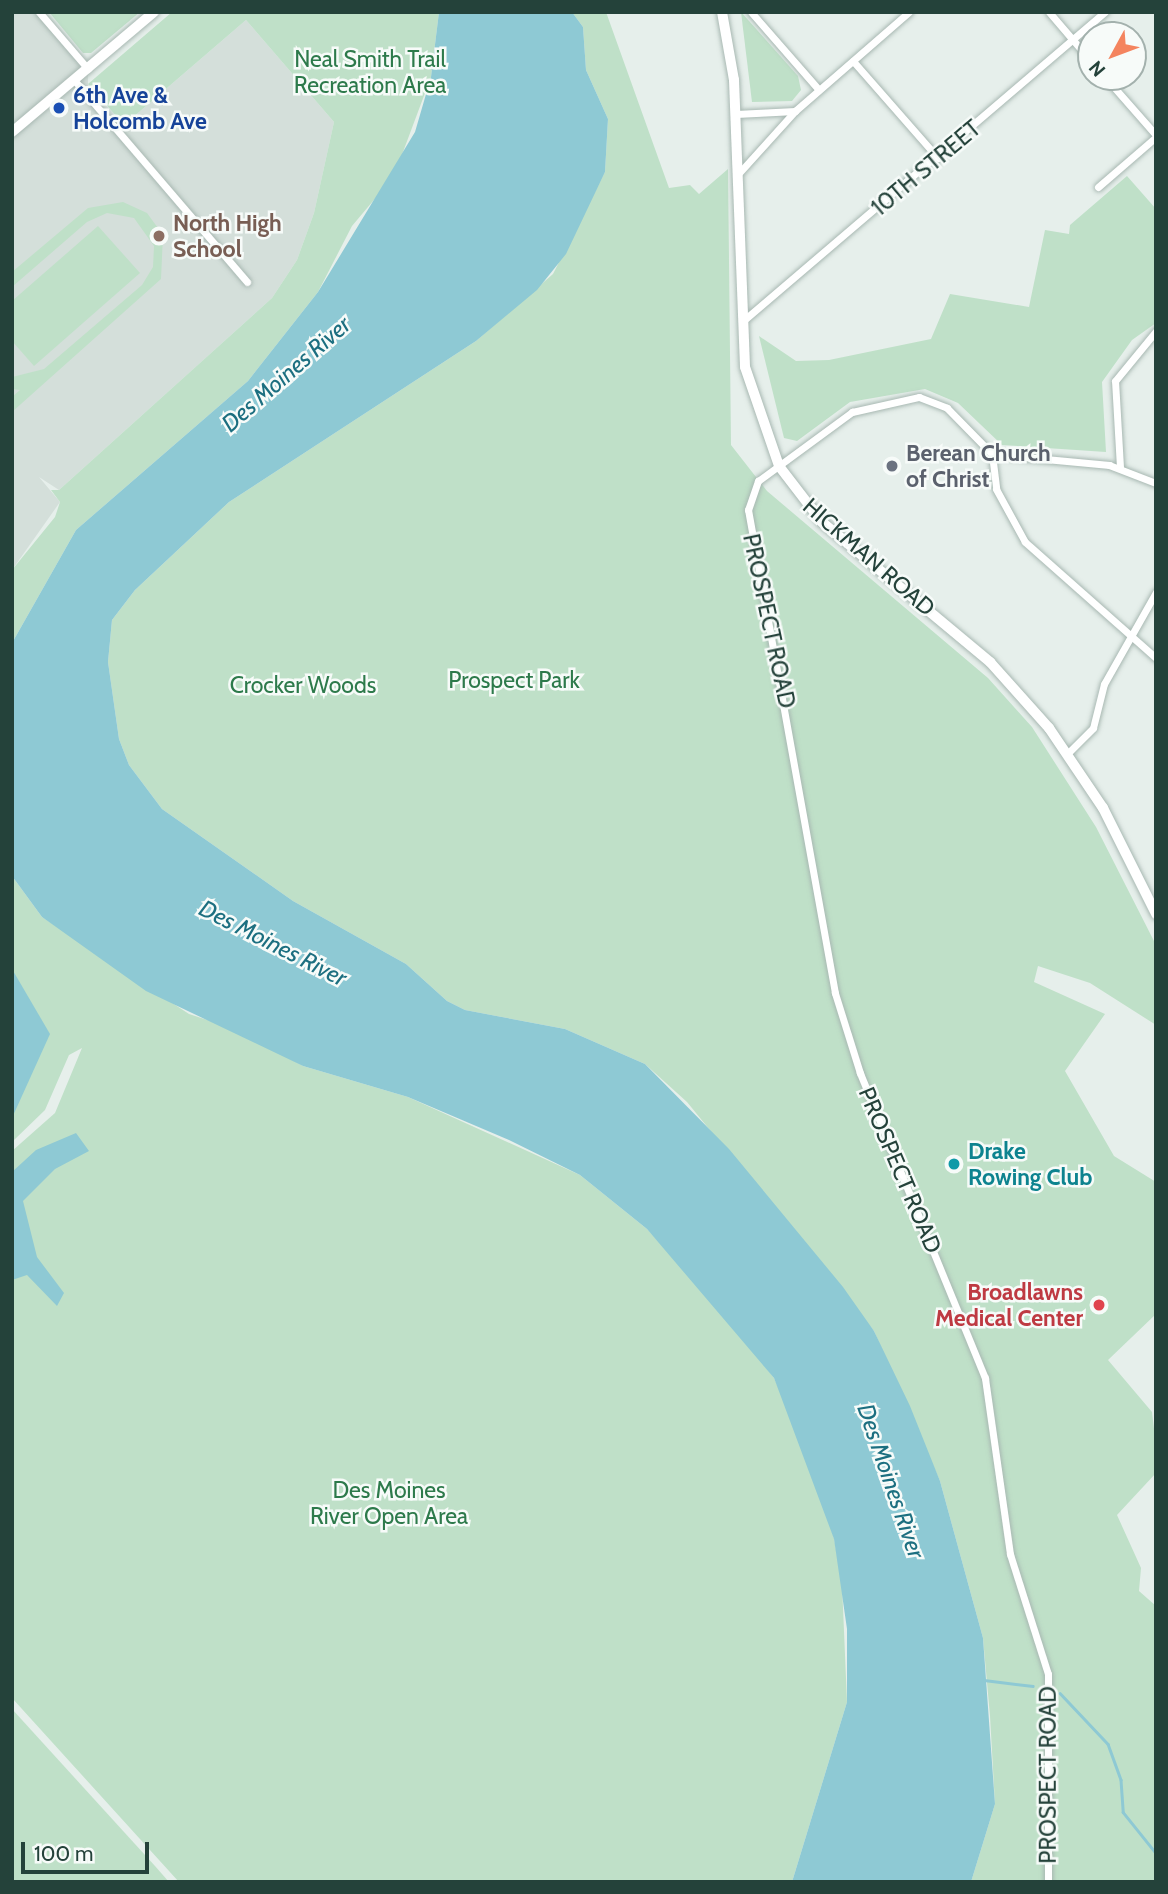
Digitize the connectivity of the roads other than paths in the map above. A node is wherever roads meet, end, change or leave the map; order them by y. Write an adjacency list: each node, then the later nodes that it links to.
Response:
1 (39, 12): 11 (street)
2 (154, 12): 11 (main road)
3 (722, 12): 16 (main road, HICKMAN ROAD)
4 (751, 12): 13 (street)
5 (909, 12): 10 (street)
6 (1049, 12): 8 (street)
7 (1105, 12): 8 (street, 10TH STREET)
8 (1073, 40): 9 (street); 19 (street, 10TH STREET)
9 (1077, 45)
10 (853, 61): 13 (street); 19 (street)
11 (88, 69): 12 (main road)
12 (74, 80): 17 (main road); 22 (street)
13 (819, 90): 15 (street)
14 (1117, 91): 18 (street)
15 (795, 111): 16 (street); 20 (street)
16 (736, 114): 20 (main road, HICKMAN ROAD)
17 (12, 132)
18 (1156, 136): 21 (street)
19 (938, 158): 23 (street, 10TH STREET)
20 (738, 174): 23 (main road, HICKMAN ROAD)
21 (1098, 187)
22 (247, 282)
23 (744, 320): 26 (main road, HICKMAN ROAD)
24 (1156, 331): 27 (street)
25 (992, 454): 26 (street, PROSPECT ROAD); 27 (street); 30 (street)
26 (779, 466): 32 (main road, HICKMAN ROAD); 34 (street, PROSPECT ROAD)
27 (1120, 467): 28 (street)
28 (1156, 483)
29 (1156, 593): 30 (street)
30 (1130, 632): 31 (street); 32 (street)
31 (1156, 658)
32 (1069, 752): 33 (main road, HICKMAN ROAD)
33 (1156, 914)
34 (1048, 1882)

